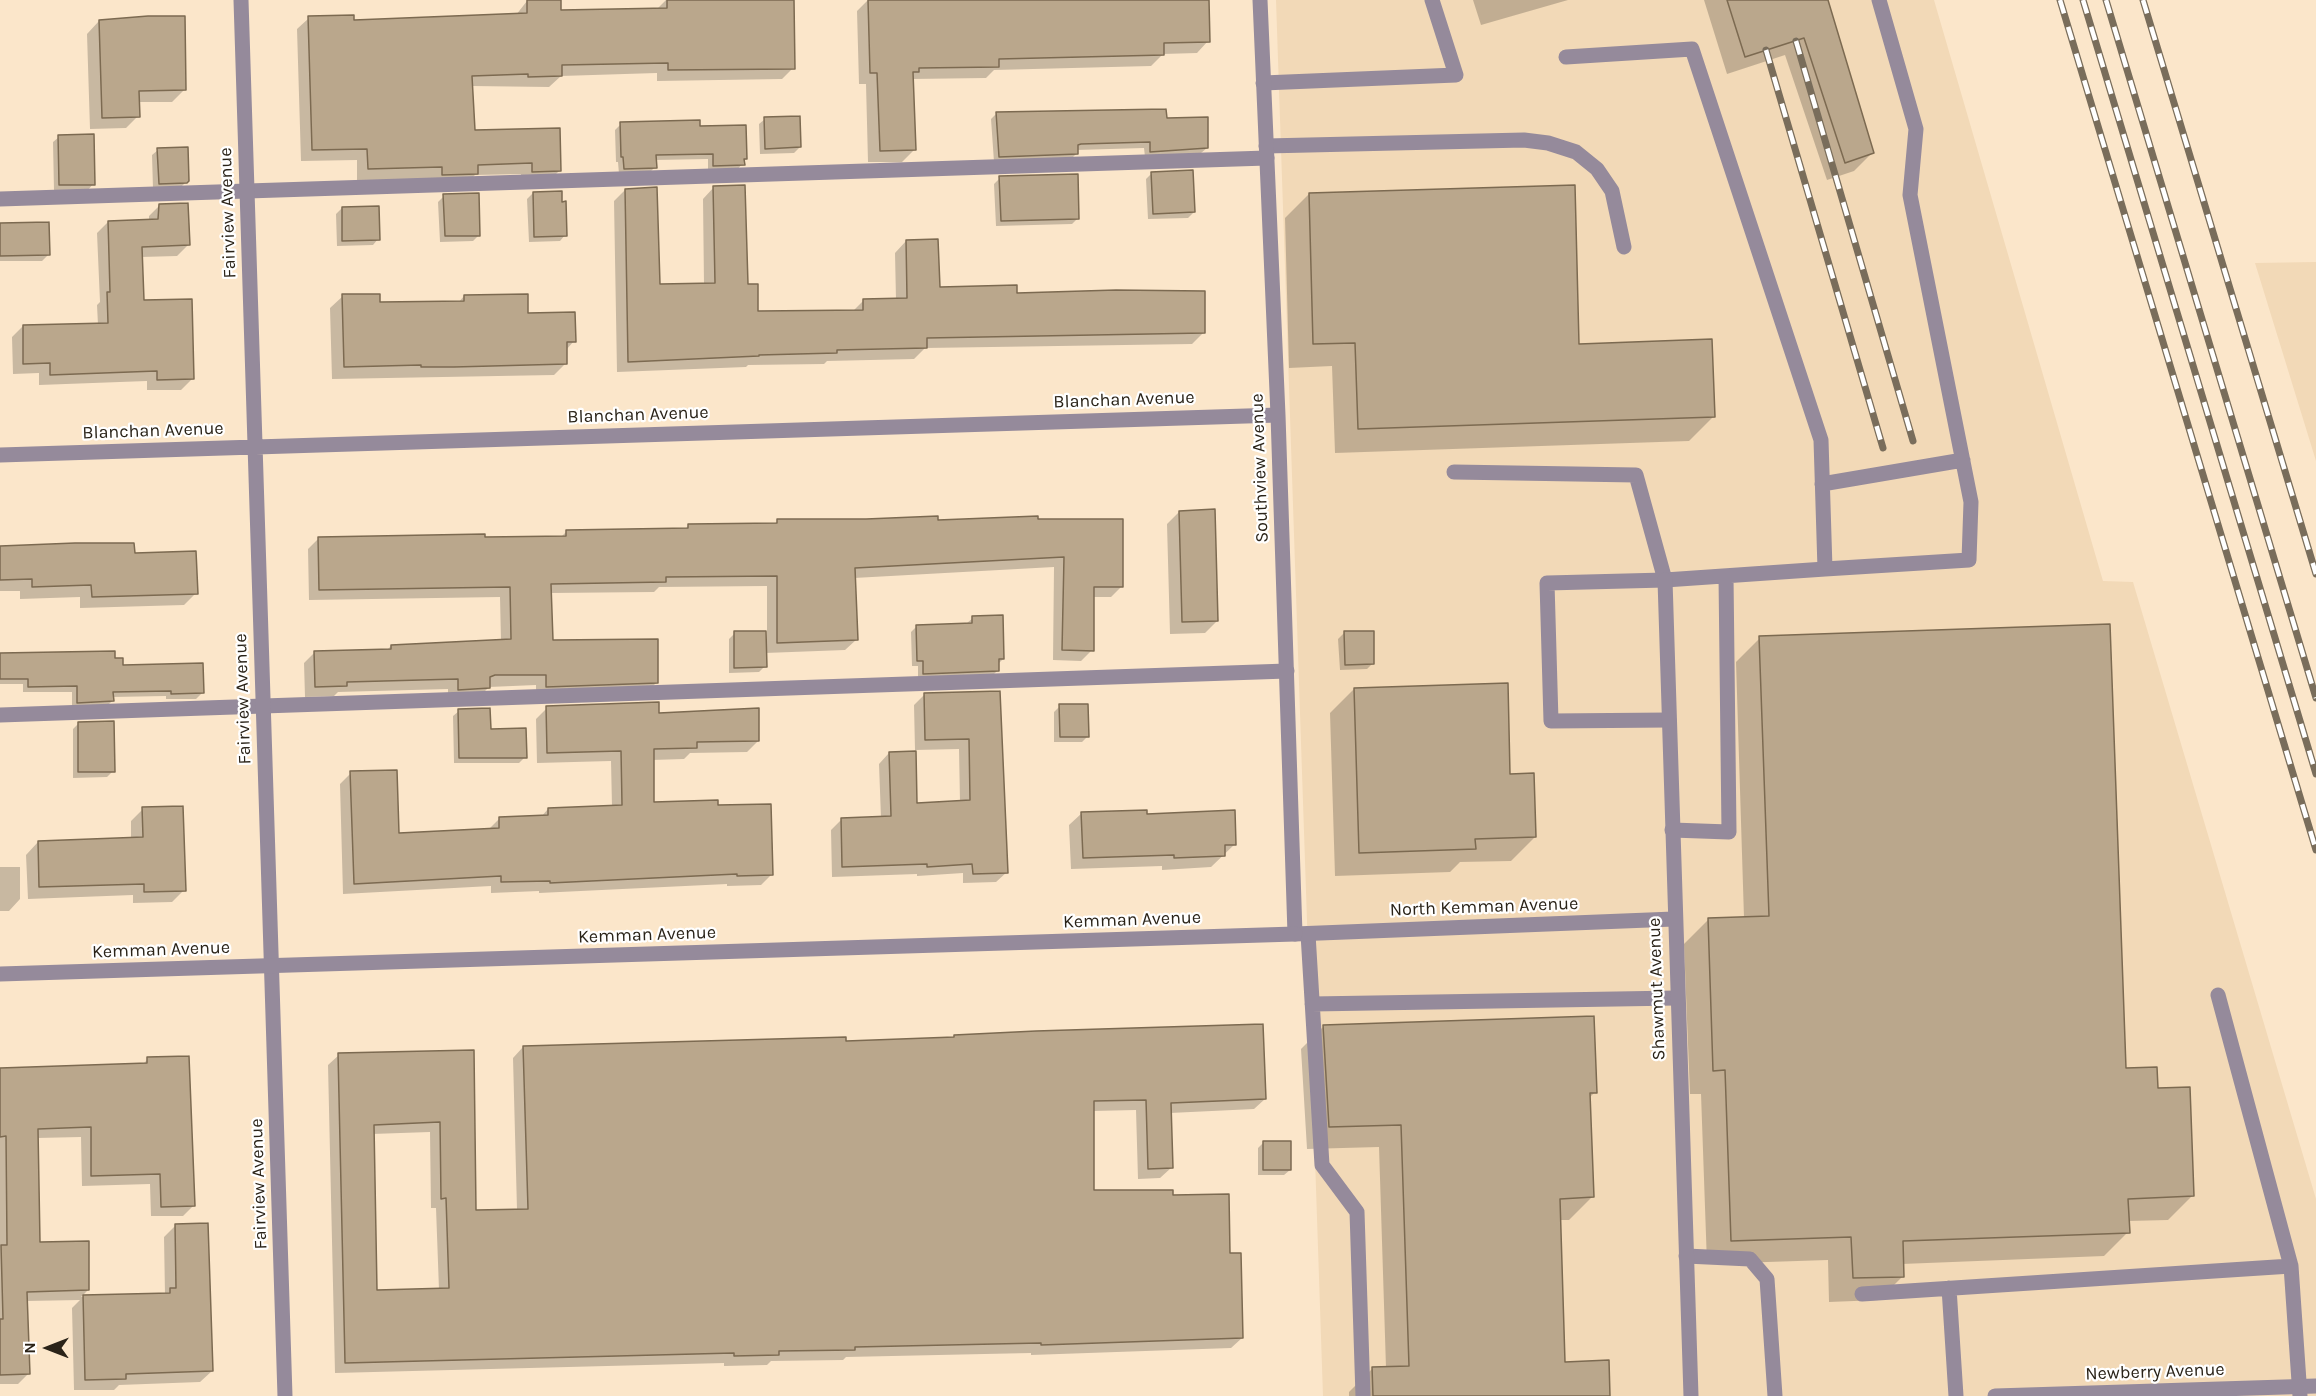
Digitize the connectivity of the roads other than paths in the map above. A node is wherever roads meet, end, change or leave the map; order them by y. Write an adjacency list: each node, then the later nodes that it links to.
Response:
1 (240, 0): 8 (street, Fairview Avenue)
2 (1260, 0): 6 (street, Southview Avenue)
3 (1432, 0): 6 (street)
4 (1879, 0): 14 (street)
5 (1566, 57): 16 (street)
6 (1263, 83): 7 (street, Southview Avenue)
7 (1267, 152): 8 (street); 10 (street); 11 (street, Southview Avenue)
8 (247, 192): 9 (street); 12 (street, Fairview Avenue)
9 (0, 199)
10 (1624, 247)
11 (1278, 415): 12 (street, Blanchan Avenue); 20 (street, Southview Avenue)
12 (255, 447): 13 (street, Blanchan Avenue); 21 (street, Fairview Avenue)
13 (0, 455)
14 (1963, 460): 16 (street); 17 (street)
15 (1454, 472): 19 (street, Shawmut Avenue)
16 (1822, 484): 17 (street)
17 (1825, 569): 18 (street)
18 (1726, 576): 19 (street); 24 (street)
19 (1665, 580): 23 (street, Shawmut Avenue); 23 (street)
20 (1287, 672): 21 (street); 26 (street, Southview Avenue)
21 (263, 706): 22 (street); 27 (street, Fairview Avenue)
22 (0, 714)
23 (1669, 720): 24 (street, Shawmut Avenue)
24 (1672, 830): 25 (street, Shawmut Avenue)
25 (1674, 919): 26 (street, North Kemman Avenue); 30 (street, Shawmut Avenue)
26 (1301, 934): 27 (street, Kemman Avenue); 31 (street, Southview Avenue)
27 (271, 966): 28 (street, Kemman Avenue); 38 (street, Fairview Avenue)
28 (0, 974)
29 (2218, 995): 33 (street)
30 (1677, 998): 31 (street); 32 (street, Shawmut Avenue)
31 (1312, 1004): 39 (street, Southview Avenue)
32 (1686, 1256): 40 (street, Shawmut Avenue); 41 (street)
33 (2291, 1266): 34 (street); 36 (street)
34 (1949, 1288): 35 (street); 42 (street)
35 (1863, 1294)
36 (2306, 1389): 37 (street, Newberry Avenue)
37 (2125, 1394): 43 (street, Newberry Avenue)
38 (285, 1396)
39 (1363, 1396)
40 (1691, 1396)
41 (1775, 1396)
42 (1956, 1396)
43 (1995, 1396)

